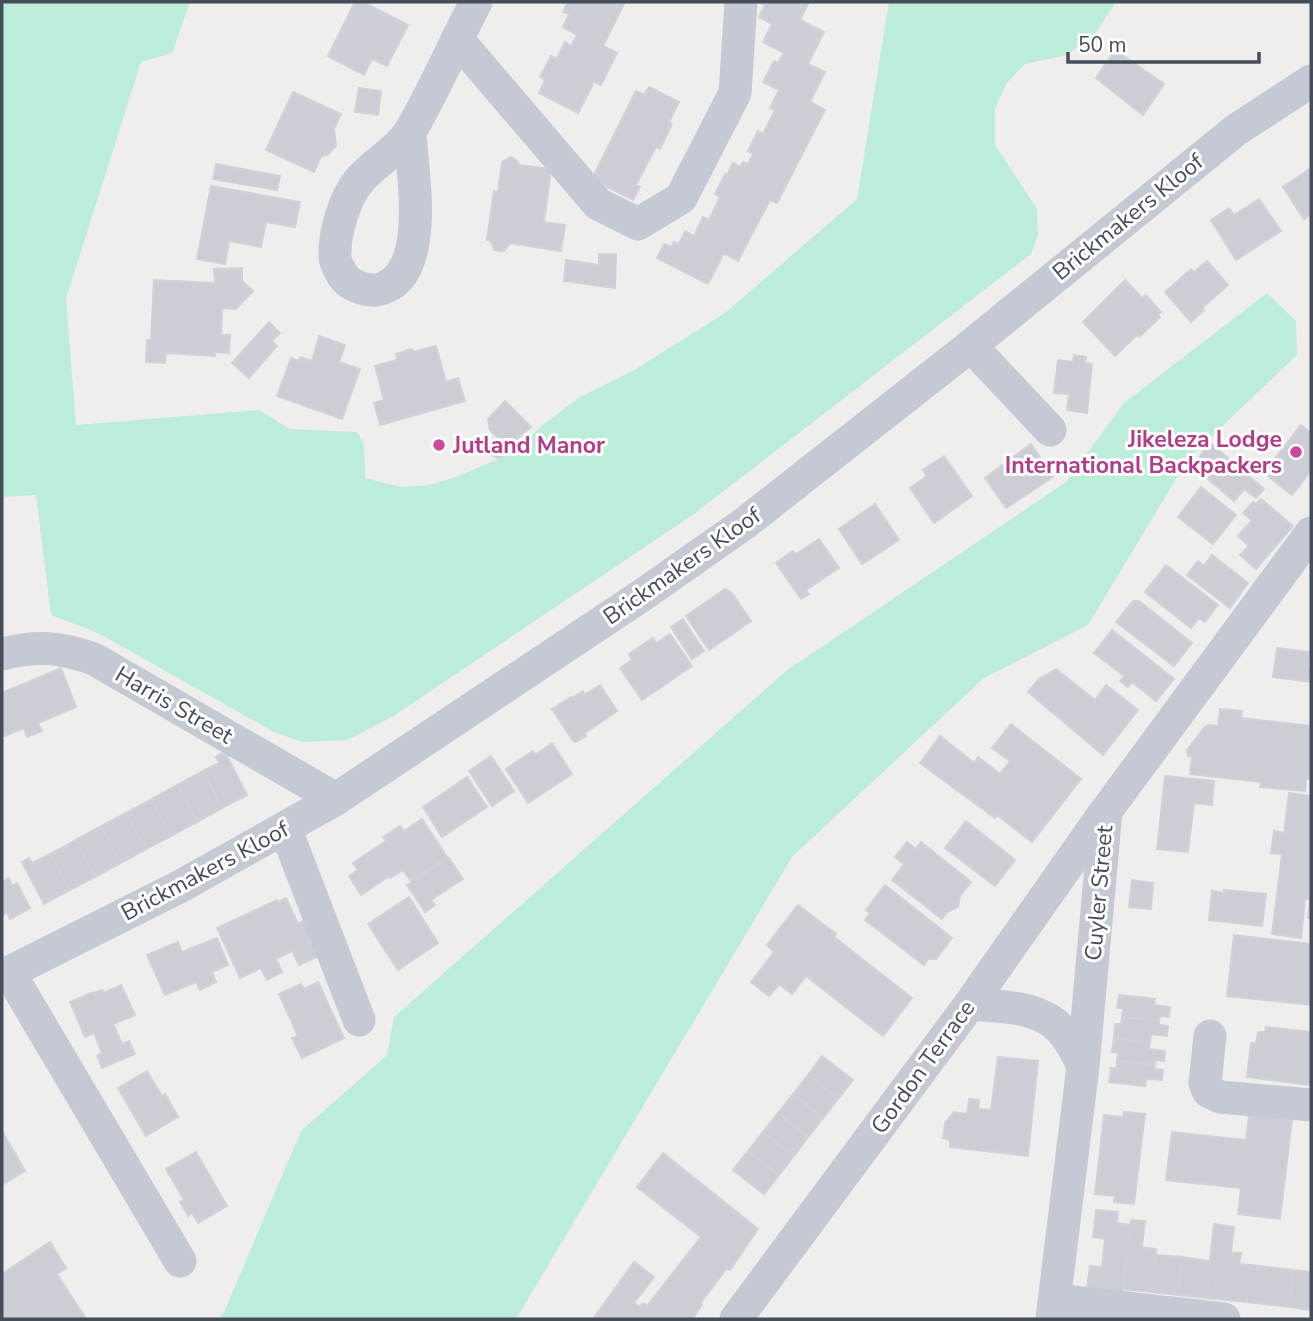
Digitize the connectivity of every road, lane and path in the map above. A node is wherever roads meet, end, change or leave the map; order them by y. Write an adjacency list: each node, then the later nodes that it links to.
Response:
1 (476, 2): 3 (street)
2 (741, 2): 3 (street)
3 (457, 39): 5 (street)
4 (1311, 81): 6 (street, Brickmakers Kloof)
5 (410, 133)
6 (971, 346): 7 (street); 10 (street, Brickmakers Kloof)
7 (1051, 430)
8 (1311, 533): 11 (street, Cuyler Street)
9 (2, 654): 10 (street, Harris Street)
10 (336, 799): 12 (street, Brickmakers Kloof)
11 (1106, 811): 14 (street, Gordon Terrace); 17 (street, Cuyler Street)
12 (285, 828): 13 (street, Brickmakers Kloof); 15 (street)
13 (5, 974): 19 (street)
14 (970, 1004): 17 (street); 21 (street, Gordon Terrace)
15 (359, 1020)
16 (1210, 1036): 18 (street)
17 (1083, 1066): 20 (street, Cuyler Street)
18 (1311, 1105)
19 (180, 1261)
20 (1054, 1310): 22 (street)
21 (736, 1319)
22 (1224, 1319)

